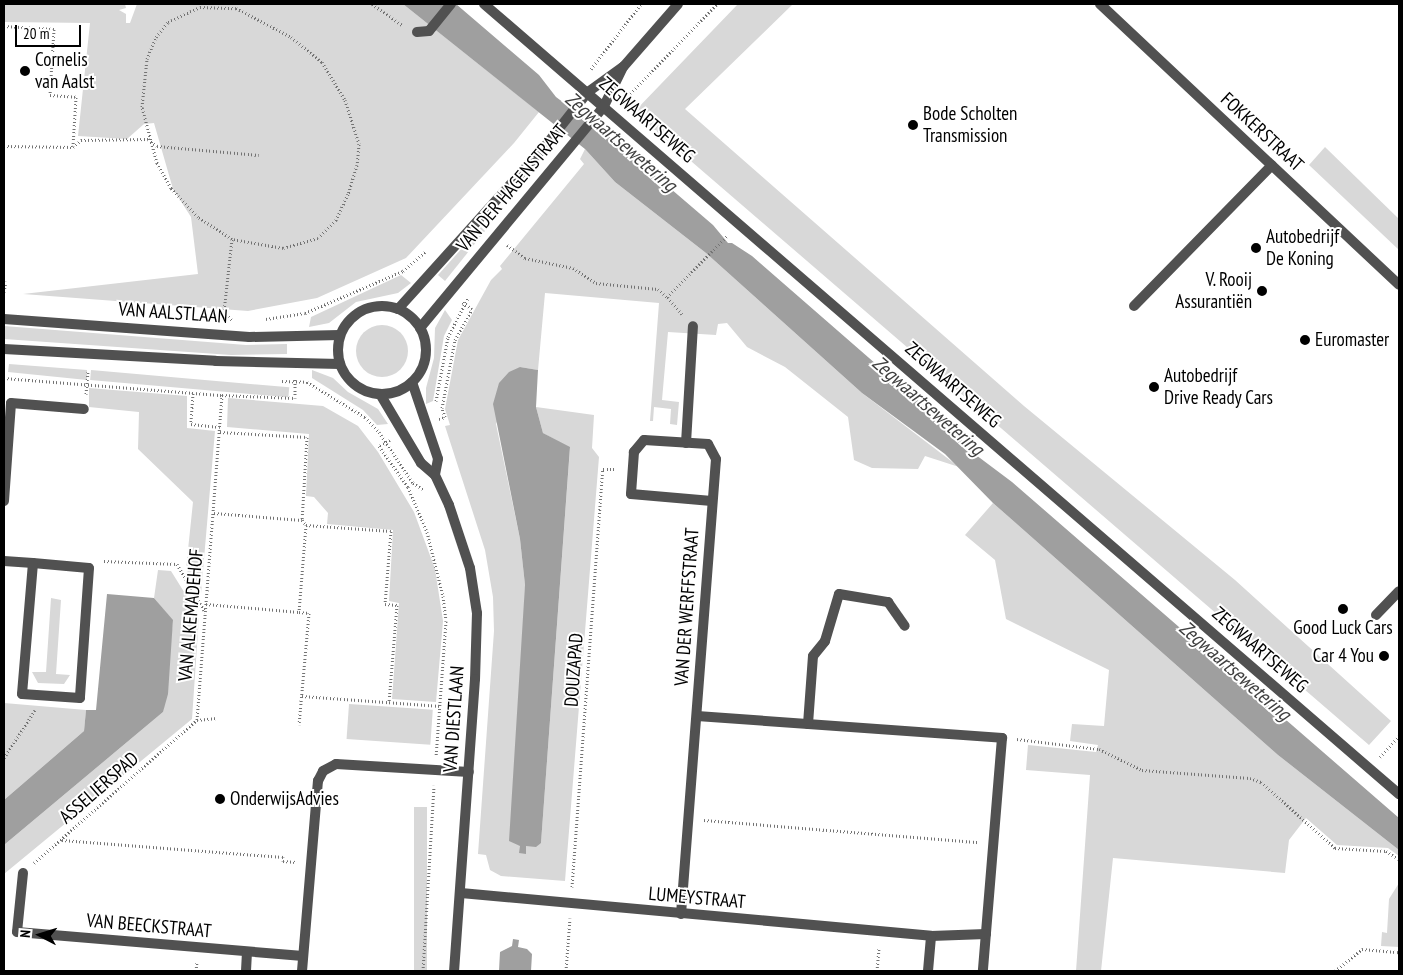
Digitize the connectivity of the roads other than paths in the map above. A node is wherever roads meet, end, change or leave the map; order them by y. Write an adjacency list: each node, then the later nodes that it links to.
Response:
1 (451, 4): 5 (street)
2 (484, 4): 7 (street, ZEGWAARTSEWEG)
3 (678, 4): 6 (street, VAN DER HAGENSTRAAT)
4 (1100, 4): 9 (street, FOKKERSTRAAT)
5 (417, 32)
6 (624, 66): 7 (street, VAN DER HAGENSTRAAT); 8 (street, VAN DER HAGENSTRAAT)
7 (588, 92): 8 (street, ZEGWAARTSEWEG); 12 (street, VAN DER HAGENSTRAAT)
8 (604, 106): 15 (street, VAN DER HAGENSTRAAT); 34 (street, ZEGWAARTSEWEG)
9 (1272, 166): 10 (street, FOKKERSTRAAT); 11 (street)
10 (1399, 285)
11 (1134, 306)
12 (398, 309): 15 (street); 16 (street)
13 (4, 319): 16 (street, VAN AALSTLAAN)
14 (693, 326): 22 (street)
15 (420, 328): 19 (street)
16 (340, 335): 18 (street)
17 (4, 349): 18 (street)
18 (340, 364): 20 (street)
19 (412, 382): 20 (street); 23 (street, VAN DIESTLAAN)
20 (380, 394): 23 (street, VAN DIESTLAAN)
21 (84, 409): 24 (street)
22 (686, 443): 25 (street, VAN DER WERFFSTRAAT); 25 (street, VAN DER WERFFSTRAAT)
23 (436, 475): 33 (street, VAN DIESTLAAN)
24 (4, 501)
25 (712, 501): 31 (street, VAN DER WERFFSTRAAT)
26 (4, 561): 27 (street)
27 (32, 563): 27 (street)
28 (1399, 591): 29 (street)
29 (1376, 615)
30 (905, 626): 32 (street)
31 (697, 716): 32 (street); 37 (street, VAN DER WERFFSTRAAT)
32 (808, 724): 38 (street)
33 (469, 772): 36 (street, VAN DIESTLAAN); 41 (street)
34 (1399, 794)
35 (23, 873): 40 (street, VAN BEECKSTRAAT)
36 (461, 893): 37 (street, LUMEYSTRAAT); 44 (street, VAN DIESTLAAN)
37 (681, 914): 39 (street, LUMEYSTRAAT)
38 (986, 934): 39 (street, LUMEYSTRAAT); 46 (street)
39 (931, 936): 45 (street)
40 (247, 953): 41 (street, VAN BEECKSTRAAT); 42 (street)
41 (303, 956): 43 (street)
42 (246, 971)
43 (302, 971)
44 (454, 971)
45 (928, 971)
46 (983, 971)

